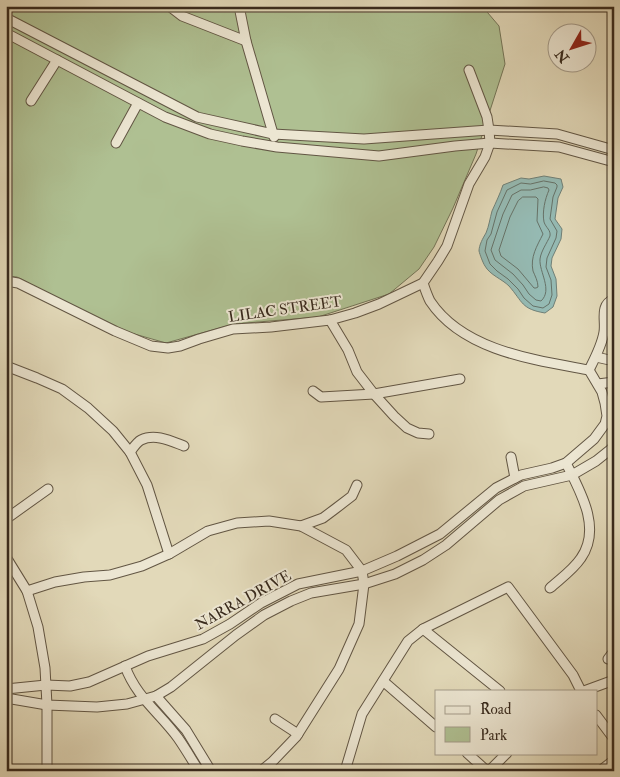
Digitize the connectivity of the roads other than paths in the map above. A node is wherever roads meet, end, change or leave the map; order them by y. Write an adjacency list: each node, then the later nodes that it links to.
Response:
1 (169, 6): 5 (street)
2 (239, 6): 5 (street)
3 (6, 18): 11 (street)
4 (6, 32): 6 (street)
5 (246, 41): 11 (street)
6 (57, 60): 8 (street); 9 (street)
7 (469, 70): 10 (street)
8 (30, 101)
9 (138, 103): 12 (street); 14 (street)
10 (489, 130): 11 (street); 13 (street); 15 (street)
11 (273, 134): 14 (street)
12 (116, 143)
13 (490, 144): 14 (street); 16 (street); 18 (street)
14 (277, 147)
15 (614, 150)
16 (614, 162)
17 (6, 281): 20 (street, LILAC STREET)
18 (423, 283): 20 (street, LILAC STREET); 25 (street)
19 (614, 299): 21 (street)
20 (330, 320): 30 (street)
21 (609, 331): 22 (street)
22 (596, 357): 23 (street); 25 (street)
23 (614, 361)
24 (6, 366): 35 (street)
25 (589, 370): 28 (street, NARRA DRIVE)
26 (460, 379): 30 (street)
27 (614, 382): 28 (street)
28 (598, 384): 31 (street, NARRA DRIVE)
29 (313, 391): 30 (street)
30 (374, 394): 32 (street)
31 (610, 417): 37 (street, NARRA DRIVE)
32 (429, 434)
33 (614, 445): 38 (street, NARRA DRIVE)
34 (184, 446): 35 (street)
35 (130, 452): 44 (street)
36 (511, 457): 39 (street)
37 (566, 462): 38 (street); 39 (street, NARRA DRIVE)
38 (572, 475): 47 (street, NARRA DRIVE); 48 (street)
39 (515, 478): 46 (street, NARRA DRIVE)
40 (357, 485): 43 (street)
41 (48, 489): 42 (street)
42 (6, 519)
43 (301, 526): 44 (street); 46 (street)
44 (169, 554): 49 (street)
45 (6, 557): 49 (street)
46 (362, 571): 47 (street); 51 (street, NARRA DRIVE)
47 (364, 584): 59 (street, NARRA DRIVE); 66 (street)
48 (550, 588)
49 (26, 591): 54 (street)
50 (423, 629): 53 (street); 56 (street); 57 (street)
51 (125, 666): 54 (street, NARRA DRIVE); 61 (street)
52 (614, 680): 58 (street)
53 (383, 681): 65 (street); 76 (street)
54 (46, 685): 55 (street, NARRA DRIVE); 62 (street)
55 (6, 688)
56 (499, 690)
57 (582, 690)
58 (586, 690)
59 (156, 696): 61 (street, NARRA DRIVE); 74 (street)
60 (6, 698): 62 (street, NARRA DRIVE)
61 (144, 699): 62 (street, NARRA DRIVE); 73 (street)
62 (47, 704): 72 (street)
63 (598, 718): 67 (street)
64 (275, 719): 66 (street)
65 (435, 726)
66 (298, 734): 71 (street)
67 (614, 739)
68 (468, 754): 77 (street)
69 (507, 754): 77 (street)
70 (614, 760): 78 (street)
71 (274, 766): 75 (street)
72 (47, 771)
73 (198, 771)
74 (212, 771)
75 (262, 771)
76 (345, 771)
77 (488, 771)
78 (600, 771)

